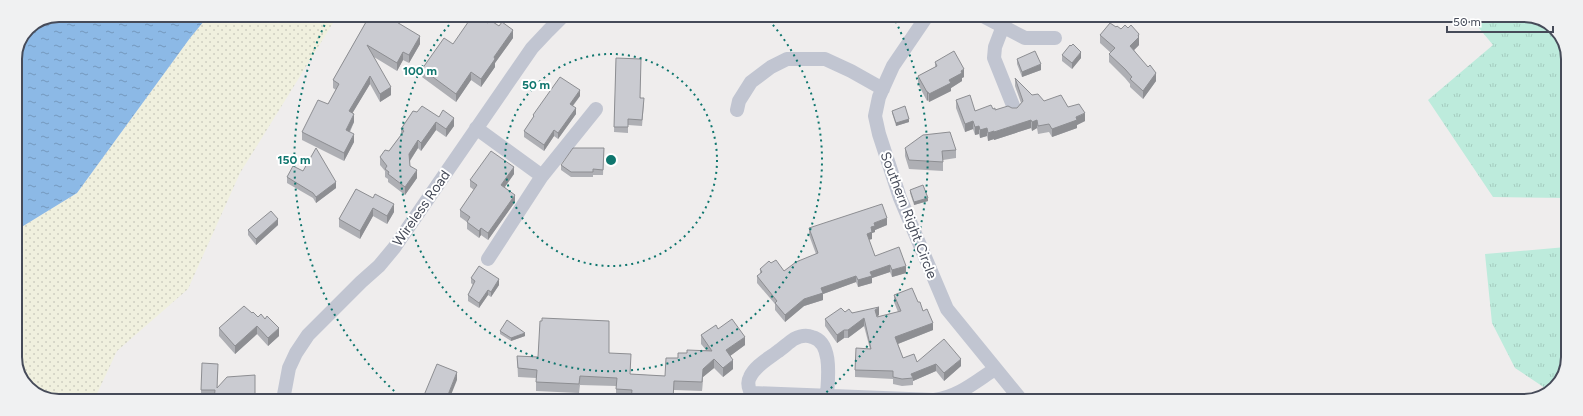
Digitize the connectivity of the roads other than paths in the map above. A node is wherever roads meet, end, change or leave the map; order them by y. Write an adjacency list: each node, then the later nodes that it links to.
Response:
1 (558, 22): 10 (street, Wireless Road)
2 (923, 22): 6 (street, Southern Right Circle)
3 (995, 22): 4 (street)
4 (1003, 26): 5 (street); 7 (street)
5 (1055, 38)
6 (883, 88): 9 (street); 13 (street, Southern Right Circle)
7 (1014, 108)
8 (596, 109): 11 (street)
9 (737, 110)
10 (476, 128): 11 (street); 14 (street, Wireless Road)
11 (542, 176): 12 (street)
12 (488, 259)
13 (995, 369): 17 (street); 18 (street, Southern Right Circle)
14 (284, 394)
15 (790, 394): 16 (street)
16 (827, 394)
17 (957, 394)
18 (1017, 394)

